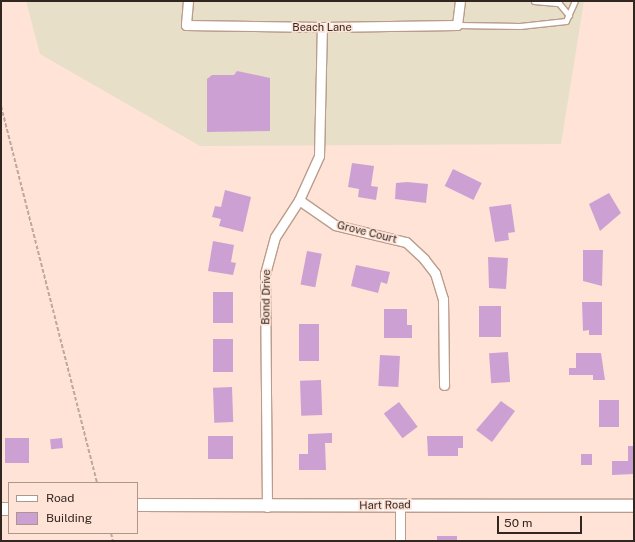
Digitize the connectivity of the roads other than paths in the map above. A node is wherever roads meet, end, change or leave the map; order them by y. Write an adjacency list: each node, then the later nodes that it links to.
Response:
1 (188, 1): 7 (street, Beach Lane)
2 (460, 1): 6 (street)
3 (534, 1): 5 (lane)
4 (575, 1): 5 (lane)
5 (569, 15): 6 (lane)
6 (457, 24): 7 (street, Beach Lane)
7 (322, 27): 8 (street, Bond Drive)
8 (299, 200): 9 (street, Grove Court); 13 (street, Bond Drive)
9 (444, 385)
10 (138, 505): 13 (street, Hart Road)
11 (400, 505): 12 (street, Hart Road); 13 (street, Hart Road); 14 (street)
12 (634, 506)
13 (267, 507)
14 (400, 541)

